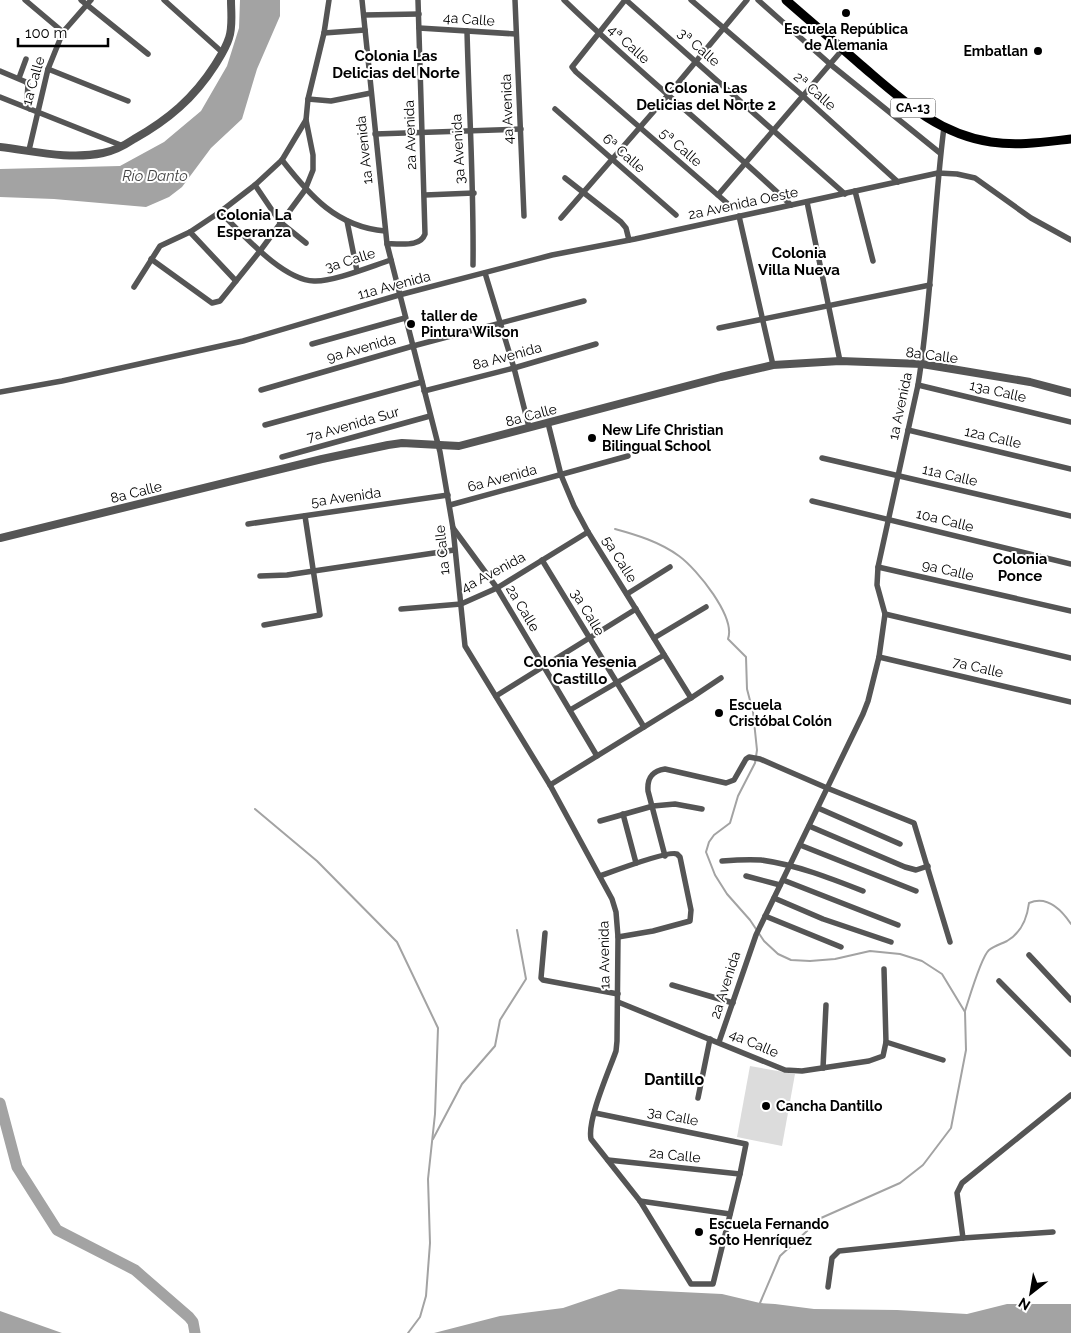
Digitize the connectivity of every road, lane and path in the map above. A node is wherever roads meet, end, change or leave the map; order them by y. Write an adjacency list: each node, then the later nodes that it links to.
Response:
1 (25, 0): 21 (street)
2 (164, 0): 26 (street)
3 (231, 0): 26 (street)
4 (329, 0): 22 (street)
5 (362, 0): 16 (street, 1a Avenida)
6 (418, 0): 15 (street, 2a Avenida)
7 (515, 0): 24 (street, 4a Avenida)
8 (564, 0): 23 (street, 4ª Calle)
9 (626, 0): 23 (street); 29 (street, 3ª Calle)
10 (690, 0): 18 (street, 2ª Calle)
11 (747, 0): 18 (street)
12 (758, 0): 30 (street)
13 (786, 0): 25 (main road, CA-13)
14 (86, 2): 21 (street, 1a Calle); 27 (street)
15 (419, 14): 16 (street); 17 (street, 2a Avenida)
16 (364, 15): 19 (street, 1a Avenida)
17 (419, 28): 20 (street, 4a Calle); 49 (street, 2a Avenida)
18 (724, 28): 29 (street); 36 (street, 2ª Calle)
19 (365, 30): 22 (street); 34 (street, 1a Avenida)
20 (467, 31): 24 (street, 4a Calle); 48 (street, 3a Avenida)
21 (63, 32): 31 (street, 1a Calle)
22 (324, 33): 38 (street)
23 (598, 33): 35 (street, 4ª Calle); 45 (street, 5ª Calle)
24 (516, 34): 46 (street, 4a Avenida)
25 (843, 49): 30 (street); 44 (main road, CA-13)
26 (223, 53): 52 (street)
27 (148, 54)
28 (26, 59): 33 (street)
29 (696, 61): 35 (street); 47 (street, 3ª Calle)
30 (830, 64): 36 (street); 55 (street)
31 (48, 69): 39 (street); 42 (street, 1a Calle)
32 (0, 71): 33 (street)
33 (18, 78): 40 (street)
34 (371, 93): 38 (street); 50 (street, 1a Avenida)
35 (668, 95): 45 (street); 58 (street, 4ª Calle)
36 (803, 96): 47 (street); 61 (street, 2ª Calle)
37 (0, 97): 40 (street)
38 (308, 99): 43 (street)
39 (128, 102)
40 (30, 109): 42 (street)
41 (555, 109): 56 (street, 6ª Calle)
42 (37, 111): 52 (street); 54 (street, 1a Calle)
43 (306, 120): 57 (street); 63 (street)
44 (944, 127): 51 (main road, CA-13); 55 (street, 1a Avenida)
45 (639, 128): 56 (street); 69 (street, 5ª Calle)
46 (521, 129): 48 (street); 75 (street, 4a Avenida)
47 (774, 130): 58 (street); 67 (street, 3ª Calle)
48 (469, 131): 49 (street); 66 (street, 3a Avenida)
49 (423, 133): 50 (street); 68 (street, 2a Avenida)
50 (375, 134): 80 (street, 1a Avenida)
51 (1071, 139)
52 (122, 146): 54 (street)
53 (0, 147): 54 (street)
54 (29, 150)
55 (940, 153): 59 (street, 1a Avenida)
56 (612, 159): 65 (street); 74 (street, 6ª Calle)
57 (282, 160): 62 (street); 63 (street)
58 (746, 162): 69 (street); 72 (street, 4ª Calle)
59 (938, 173): 61 (street, 2a Avenida Oeste); 83 (street, 2a Avenida Oeste); 95 (street, 1a Avenida)
60 (565, 178): 65 (street)
61 (898, 182): 64 (street, 2a Avenida Oeste)
62 (255, 185): 73 (street); 79 (street)
63 (305, 190): 78 (street); 79 (street)
64 (855, 191): 67 (street, 2a Avenida Oeste); 90 (street)
65 (582, 192): 77 (street); 82 (street)
66 (474, 193): 68 (street); 91 (street, 3a Avenida)
67 (845, 194): 70 (street, 2a Avenida Oeste)
68 (425, 195): 85 (street, 2a Avenida)
69 (718, 195): 71 (street, 5ª Calle)
70 (807, 202): 72 (street, 2a Avenida Oeste); 99 (street)
71 (727, 203)
72 (791, 205): 76 (street, 2a Avenida Oeste)
73 (220, 212): 81 (street); 86 (street, 3a Calle)
74 (676, 215)
75 (524, 216)
76 (739, 216): 82 (street, 2a Avenida Oeste); 101 (street)
77 (562, 218)
78 (347, 221): 80 (street); 92 (street)
79 (280, 222): 84 (street); 86 (street)
80 (385, 231): 85 (street, 1a Avenida)
81 (190, 232): 88 (street); 94 (street)
82 (629, 240): 87 (street, 2a Avenida Oeste)
83 (1071, 240)
84 (306, 243)
85 (387, 244): 89 (street, 1a Avenida)
86 (260, 251): 92 (street, 3a Calle); 94 (street)
87 (552, 255): 93 (street, 11a Avenida)
88 (151, 259): 94 (street); 96 (street)
89 (391, 260): 92 (street, 3a Calle); 97 (street, 1a Avenida)
90 (873, 261)
91 (473, 265)
92 (357, 271)
93 (485, 273): 97 (street, 11a Avenida); 102 (street)
94 (236, 281)
95 (930, 285): 99 (street); 108 (street, 1a Avenida)
96 (134, 287)
97 (399, 296): 100 (street, 1a Calle); 115 (street, 11a Avenida)
98 (584, 301): 102 (street, 9a Avenida)
99 (829, 306): 101 (street); 107 (street)
100 (405, 318): 104 (street); 106 (street, 1a Calle)
101 (762, 319): 103 (street); 109 (street)
102 (500, 324): 106 (street, 9a Avenida); 110 (street)
103 (719, 328)
104 (312, 344)
105 (596, 344): 110 (street, 8a Avenida)
106 (413, 346): 111 (street, 1a Calle); 113 (street, 9a Avenida)
107 (840, 361): 108 (street, 8a Calle); 109 (street, 8a Calle)
108 (922, 364): 112 (street, 1a Avenida); 116 (street, 8a Calle)
109 (773, 365): 119 (street, 8a Calle)
110 (514, 368): 114 (street, 8a Avenida); 121 (street)
111 (422, 382): 114 (street, 1a Calle); 120 (street)
112 (918, 385): 118 (street, 13a Calle); 122 (street, 1a Avenida)
113 (261, 390)
114 (424, 391): 117 (street, 1a Calle)
115 (0, 392)
116 (1071, 393)
117 (430, 416): 123 (street, 1a Calle); 125 (street, 7a Avenida Sur)
118 (1071, 422)
119 (548, 423): 121 (street, 8a Calle); 128 (street, 5a Calle)
120 (265, 425)
121 (529, 428): 123 (street, 8a Calle)
122 (908, 430): 127 (street, 12a Calle); 129 (street, 1a Avenida)
123 (438, 445): 130 (street, 1a Calle); 139 (street, 8a Calle)
124 (628, 456): 128 (street)
125 (282, 457)
126 (822, 458): 129 (street, 11a Calle)
127 (1071, 469)
128 (561, 475): 132 (street, 6a Avenida); 138 (street, 5a Calle)
129 (897, 476): 134 (street, 11a Calle); 135 (street, 1a Avenida)
130 (448, 495): 132 (street, 1a Calle); 133 (street, 5a Avenida)
131 (812, 501): 135 (street, 10a Calle)
132 (450, 505): 137 (street, 1a Calle)
133 (305, 516): 136 (street, 5a Avenida); 145 (street)
134 (1071, 516)
135 (888, 519): 142 (street, 10a Calle); 144 (street, 1a Avenida)
136 (248, 524)
137 (453, 528): 140 (street, 1a Calle); 147 (street, 2a Calle)
138 (588, 532): 141 (street, 4a Avenida); 148 (street, 5a Calle)
139 (0, 538)
140 (454, 550): 145 (street); 149 (street, 1a Calle)
141 (542, 560): 147 (street, 4a Avenida); 156 (street, 3a Calle)
142 (1071, 564)
143 (670, 567): 148 (street)
144 (878, 567): 153 (street, 9a Calle); 154 (street, 1a Avenida)
145 (313, 571): 146 (street); 155 (street)
146 (260, 576)
147 (497, 588): 149 (street, 4a Avenida); 161 (street, 2a Calle)
148 (627, 594): 152 (street, 5a Calle)
149 (461, 604): 151 (street, 4a Avenida); 164 (street, 1a Calle)
150 (706, 607): 157 (street)
151 (401, 609)
152 (636, 609): 156 (street); 157 (street, 5a Calle)
153 (1071, 611)
154 (885, 614): 159 (street, 1a Avenida); 160 (street)
155 (264, 625)
156 (589, 638): 161 (street); 163 (street, 3a Calle)
157 (654, 638): 158 (street, 5a Calle)
158 (664, 655): 163 (street); 165 (street, 5a Calle)
159 (879, 657): 166 (street, 7a Calle); 171 (street, 1a Avenida)
160 (1071, 658)
161 (544, 666): 164 (street); 167 (street, 2a Calle)
162 (721, 678): 165 (street)
163 (617, 682): 167 (street); 168 (street, 3a Calle)
164 (496, 696): 170 (street, 1a Calle)
165 (691, 698): 168 (street)
166 (1071, 702)
167 (570, 710): 169 (street, 2a Calle)
168 (644, 728): 169 (street)
169 (597, 756): 170 (street)
170 (550, 784): 185 (street, 1a Avenida)
171 (828, 788): 172 (street); 173 (street, 1a Avenida); 184 (street)
172 (653, 806): 174 (street); 175 (street); 180 (street)
173 (818, 808): 177 (street, 2a Avenida); 178 (street)
174 (702, 809)
175 (623, 814): 176 (street); 182 (street)
176 (600, 821)
177 (809, 826): 179 (street, 2a Avenida); 184 (street)
178 (900, 844)
179 (800, 845): 183 (street, 2a Avenida); 189 (street)
180 (665, 856): 182 (street); 194 (street)
181 (722, 861): 183 (street)
182 (636, 863): 185 (street)
183 (789, 866): 187 (street, 2a Avenida); 188 (street)
184 (928, 866): 196 (street)
185 (600, 876): 194 (street, 1a Avenida)
186 (746, 876): 187 (street)
187 (781, 882): 190 (street, 2a Avenida); 192 (street)
188 (863, 891)
189 (916, 891)
190 (774, 898): 191 (street, 2a Avenida); 195 (street)
191 (765, 916): 197 (street); 205 (street, 2a Avenida)
192 (898, 925)
193 (544, 933): 202 (street)
194 (618, 937): 202 (street, 1a Avenida)
195 (891, 942)
196 (950, 942)
197 (841, 947)
198 (1029, 955): 203 (street)
199 (884, 969): 209 (street)
200 (1000, 980): 211 (street)
201 (672, 985): 205 (street)
202 (618, 994): 204 (street, 1a Avenida)
203 (1071, 1000)
204 (618, 1002): 207 (street, 4a Calle); 217 (street, 1a Avenida)
205 (732, 1003): 208 (street, 2a Avenida)
206 (826, 1005): 214 (street)
207 (710, 1039): 208 (street, 4a Calle); 216 (street, 2a Avenida)
208 (719, 1042): 214 (street, 4a Calle)
209 (886, 1042): 213 (street); 214 (street, 4a Calle)
210 (1071, 1044): 211 (street)
211 (1066, 1049): 212 (street)
212 (1071, 1054)
213 (942, 1060)
214 (823, 1068)
215 (1071, 1095): 223 (street)
216 (698, 1098)
217 (595, 1113): 218 (street, 1a Avenida); 219 (street, 3a Calle)
218 (608, 1160): 219 (street, 2a Calle); 220 (street, 1a Avenida)
219 (740, 1174): 221 (street)
220 (640, 1201): 221 (street); 221 (street, 1a Avenida)
221 (730, 1214)
222 (1053, 1232): 223 (street)
223 (963, 1238): 224 (street)
224 (828, 1287)

